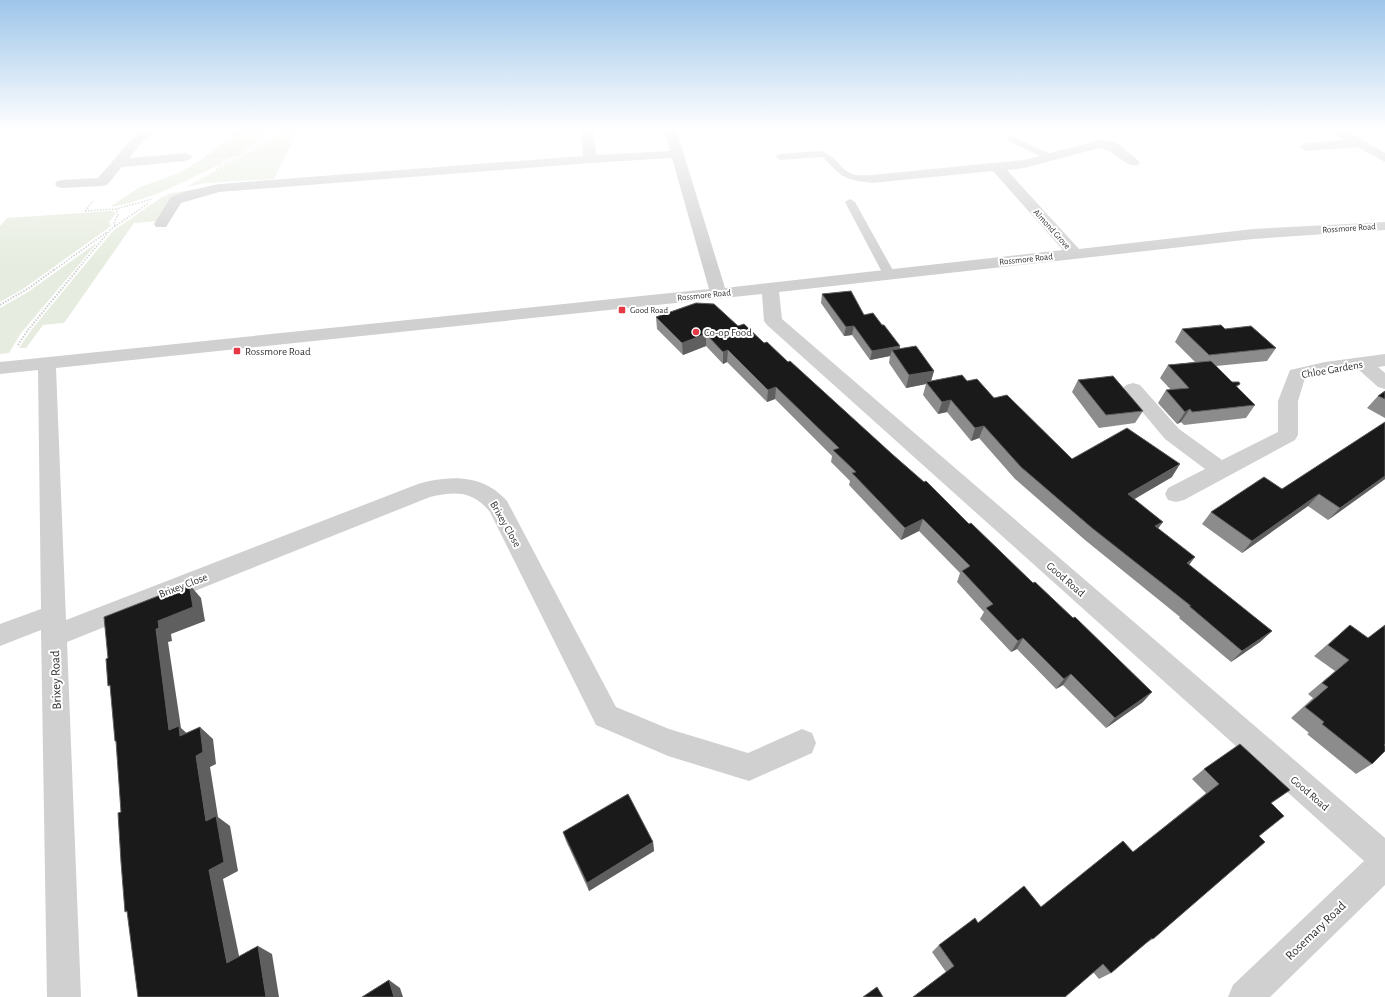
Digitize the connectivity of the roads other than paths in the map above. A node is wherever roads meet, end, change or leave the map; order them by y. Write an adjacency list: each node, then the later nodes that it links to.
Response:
1 (108, 176): 8 (street)
2 (379, 176): 10 (street)
3 (684, 176): 15 (street)
4 (848, 176): 7 (lane)
5 (912, 176): 7 (street)
6 (1005, 176): 12 (street, Almond Grove)
7 (872, 179)
8 (62, 184)
9 (850, 202): 13 (lane)
10 (161, 224)
11 (1385, 226): 12 (street, Rossmore Road)
12 (1074, 254): 13 (street, Rossmore Road)
13 (889, 274): 14 (street, Rossmore Road)
14 (770, 288): 15 (street, Rossmore Road); 27 (street, Good Road)
15 (718, 293): 17 (street, Rossmore Road)
16 (1385, 360): 18 (street, Chloe Gardens)
17 (47, 363): 19 (street, Rossmore Road); 24 (street, Brixey Road)
18 (1362, 363): 20 (street); 22 (street, Chloe Gardens)
19 (0, 368)
20 (1385, 383)
21 (1133, 389): 22 (street)
22 (1220, 470): 23 (street, Chloe Gardens)
23 (1176, 494)
24 (54, 626): 25 (street, Brixey Close); 26 (street, Brixey Close); 29 (street, Brixey Road)
25 (0, 635)
26 (802, 743)
27 (1385, 859)
28 (1385, 863): 30 (street, Rosemary Road)
29 (64, 997)
30 (1244, 997)

